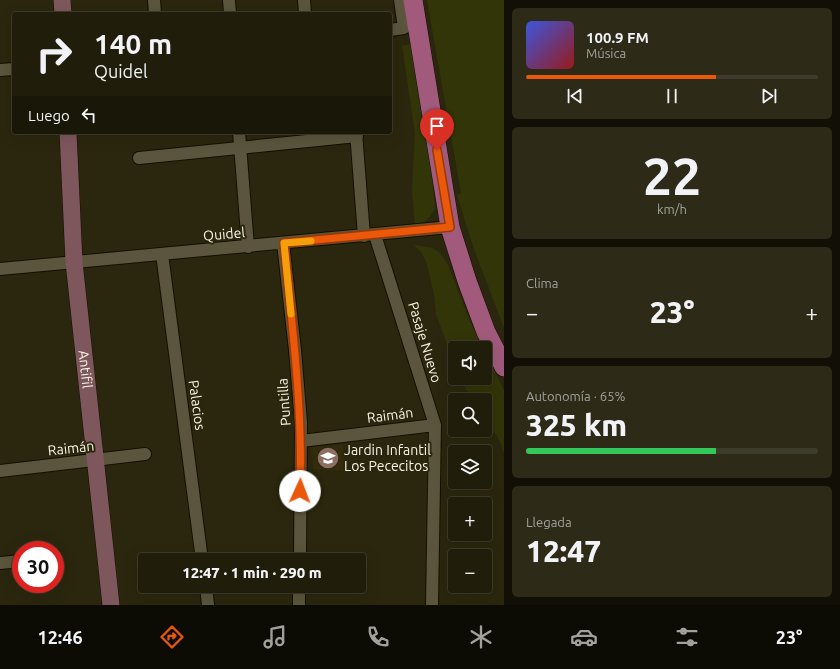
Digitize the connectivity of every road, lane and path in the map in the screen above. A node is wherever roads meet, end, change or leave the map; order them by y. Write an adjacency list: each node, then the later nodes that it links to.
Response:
1 (62, 0): 7 (street)
2 (154, 0): 8 (street)
3 (229, 0): 9 (street)
4 (304, 0): 10 (street)
5 (400, 0): 11 (street)
6 (413, 0): 19 (main road)
7 (62, 12)
8 (155, 12)
9 (230, 12)
10 (305, 12)
11 (392, 30)
12 (12, 68): 13 (street)
13 (0, 70)
14 (68, 134): 24 (street, Antifil)
15 (239, 134): 17 (street)
16 (357, 134): 17 (street); 20 (street, Pasaje Nuevo)
17 (240, 148): 18 (street); 22 (street)
18 (139, 158)
19 (450, 227): 20 (street, Quidel); 26 (main road)
20 (369, 235): 21 (street, Quidel); 27 (street, Pasaje Nuevo)
21 (284, 243): 22 (street, Quidel); 28 (street, Puntilla)
22 (248, 247): 23 (street, Quidel)
23 (162, 254): 24 (street, Quidel); 32 (street, Palacios)
24 (74, 262): 25 (street, Quidel); 30 (street, Antifil)
25 (0, 269)
26 (504, 367)
27 (435, 425): 28 (street, Raimán); 41 (street, Pasaje Nuevo)
28 (301, 441): 33 (street, Puntilla)
29 (145, 454): 30 (street, Raimán)
30 (95, 460): 31 (street, Raimán); 38 (street, Antifil)
31 (0, 470)
32 (201, 553)
33 (300, 553)
34 (12, 562): 35 (street)
35 (0, 563)
36 (207, 593): 39 (street)
37 (299, 593): 40 (street)
38 (111, 605)
39 (208, 605)
40 (299, 605)
41 (432, 605)

